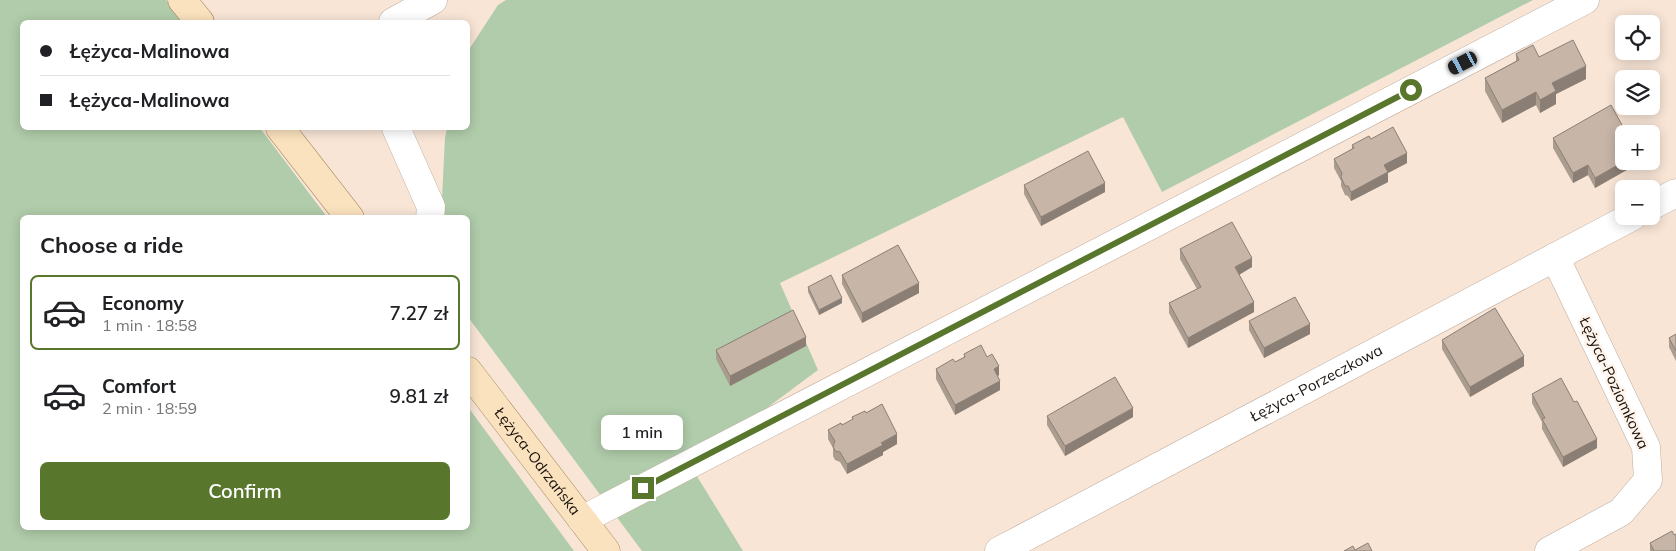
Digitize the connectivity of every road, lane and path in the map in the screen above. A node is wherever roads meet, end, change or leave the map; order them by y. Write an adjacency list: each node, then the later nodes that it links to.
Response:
1 (182, 0): 4 (main road)
2 (433, 0): 5 (street)
3 (1585, 0): 15 (street)
4 (198, 20)
5 (397, 20)
6 (282, 130): 10 (main road)
7 (397, 130): 11 (street)
8 (1676, 193): 9 (street)
9 (1660, 201)
10 (348, 215)
11 (430, 215)
12 (1616, 225): 13 (street, Łężyca-Porzeczkowa)
13 (1555, 257): 17 (street, Łężyca-Porzeczkowa); 18 (street, Łężyca-Poziomkowa)
14 (470, 374): 15 (main road, Łężyca-Odrzańska)
15 (582, 520): 16 (main road, Łężyca-Odrzańska)
16 (606, 551)
17 (999, 551)
18 (1548, 551)

